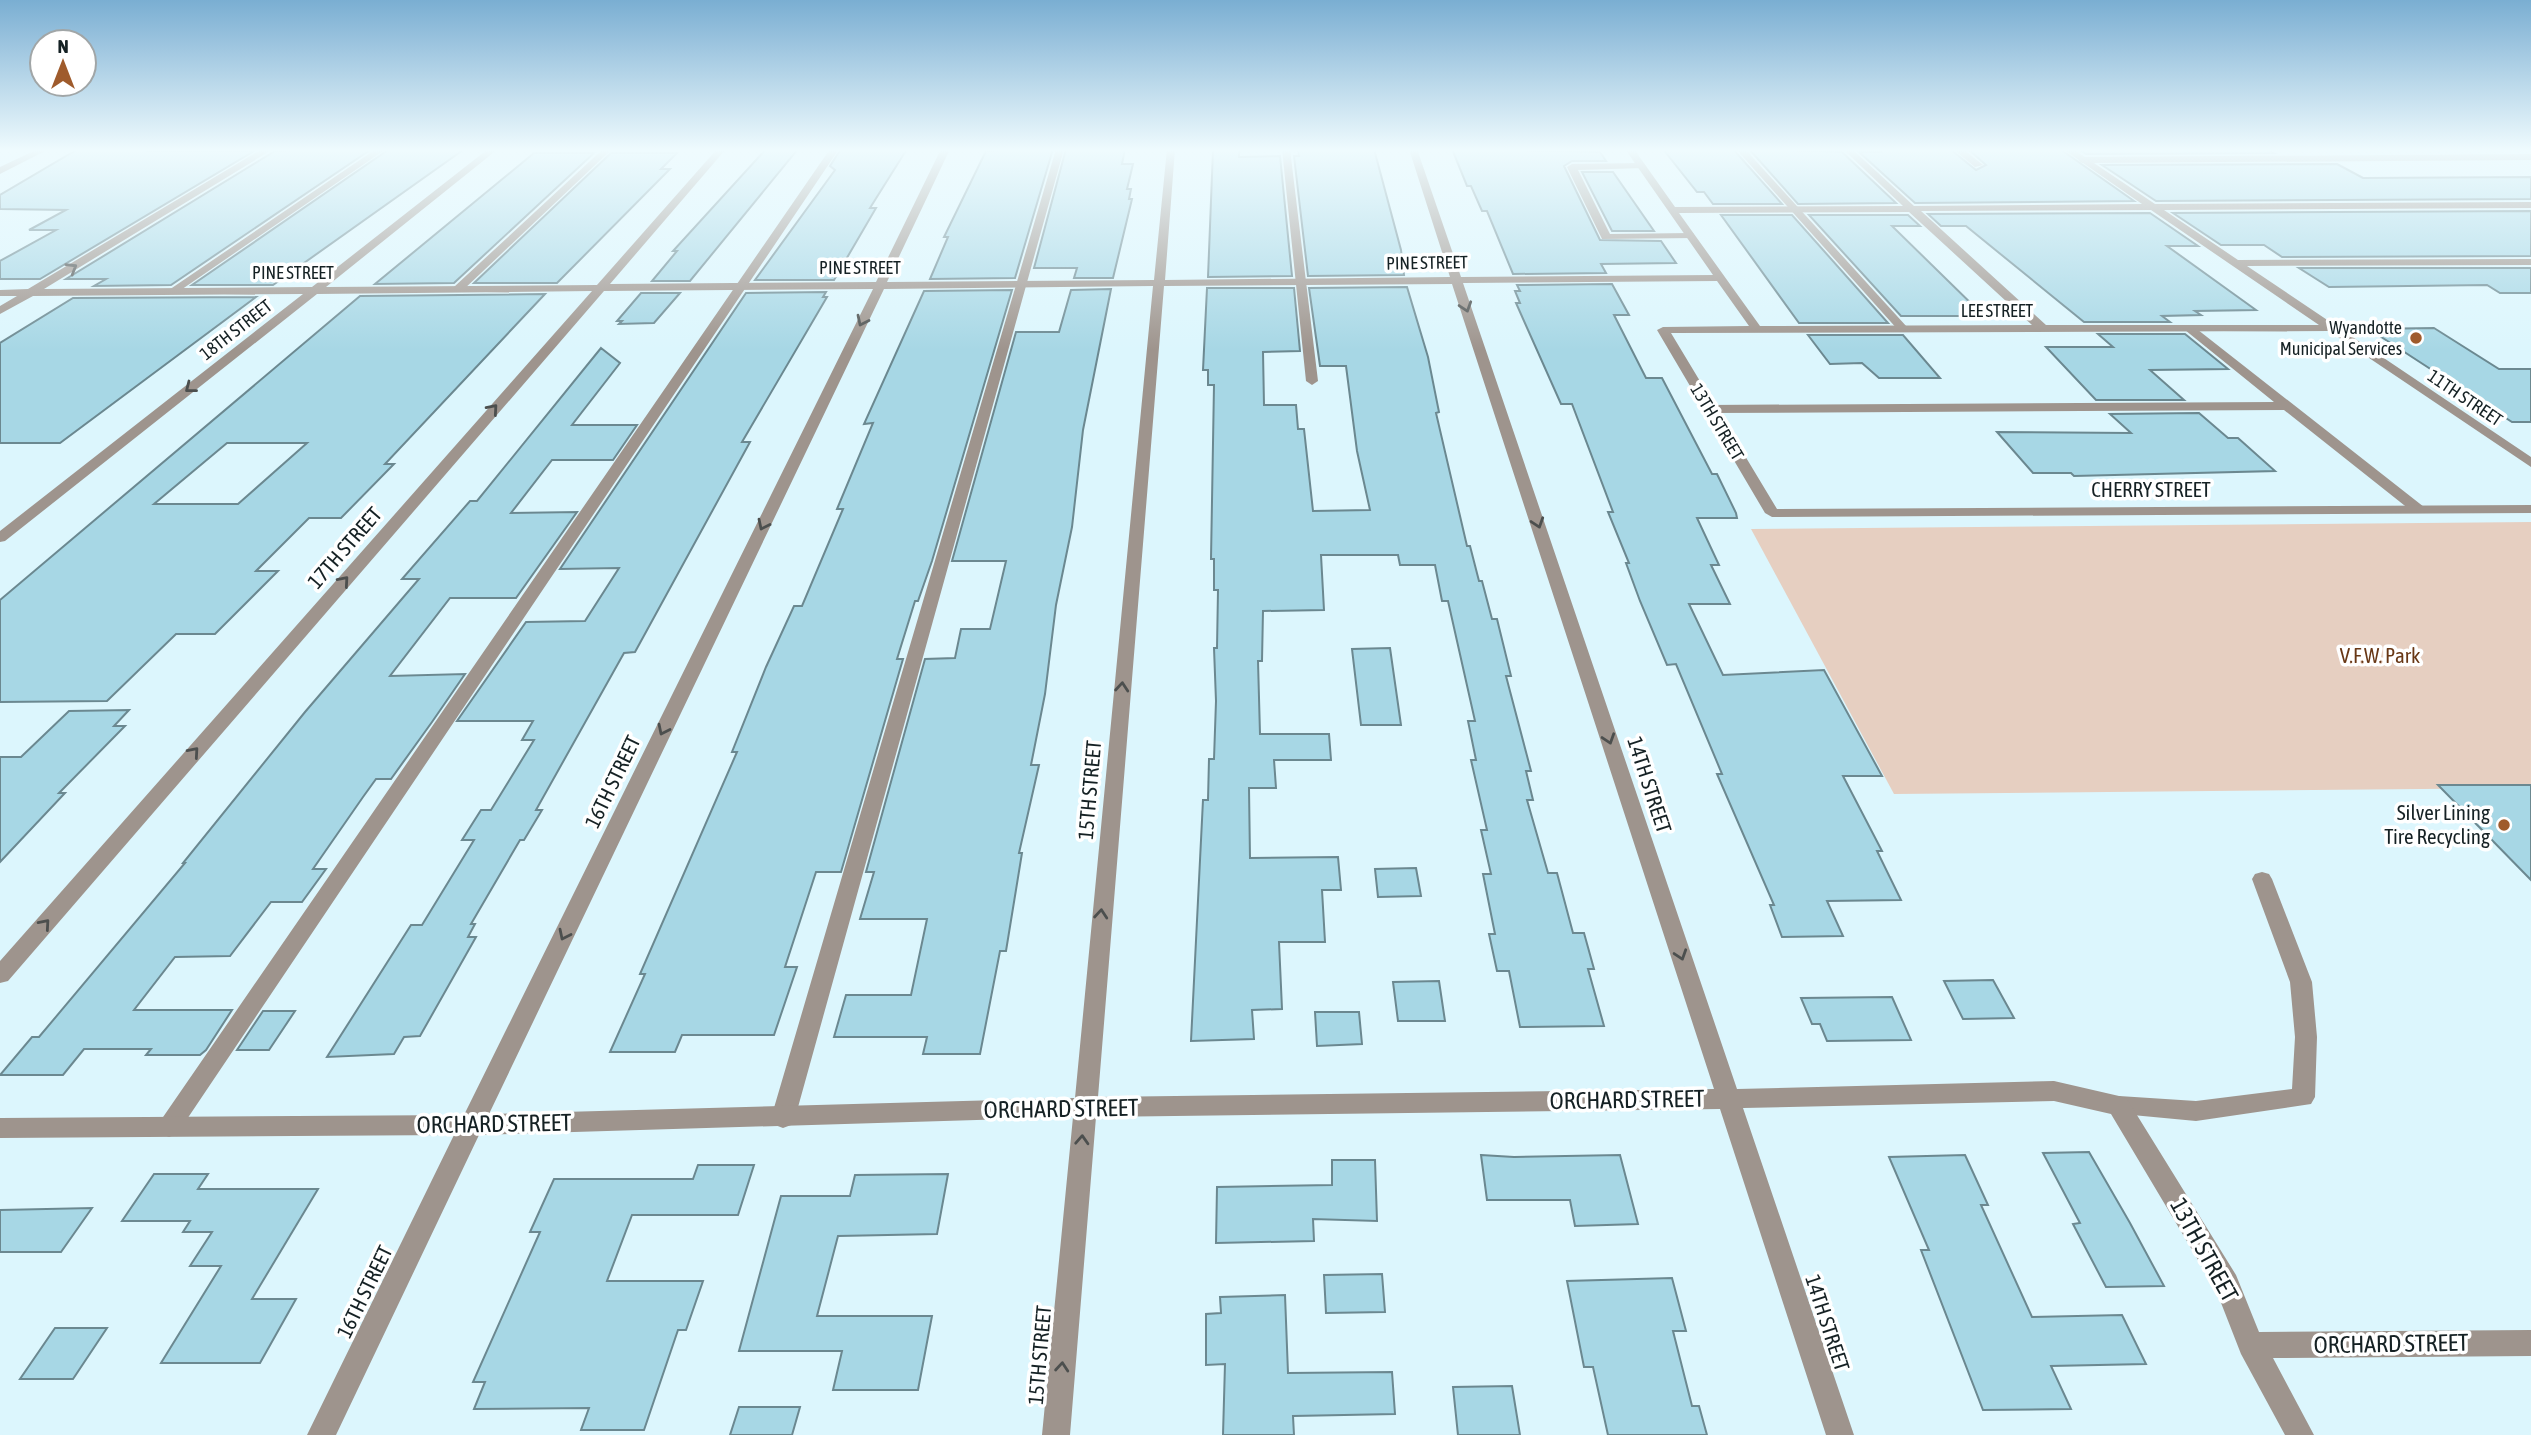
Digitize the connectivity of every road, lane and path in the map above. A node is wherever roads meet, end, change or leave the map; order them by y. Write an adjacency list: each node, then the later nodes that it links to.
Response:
1 (158, 216): 32 (street, one-way to 1)
2 (284, 216): 30 (street)
3 (409, 216): 29 (street, 18TH STREET)
4 (536, 216): 28 (street)
5 (663, 216): 27 (street, 17TH STREET)
6 (790, 216): 26 (street)
7 (914, 216): 25 (street, 16TH STREET)
8 (1042, 216): 24 (street)
9 (1165, 216): 23 (street, 15TH STREET)
10 (1293, 216): 22 (street)
11 (1435, 216): 21 (street, 14TH STREET)
12 (1594, 216): 17 (street)
13 (1676, 216): 17 (street)
14 (1800, 216): 36 (street)
15 (1920, 216): 37 (street)
16 (2166, 216): 19 (street, 11TH STREET)
17 (1690, 236): 20 (street)
18 (2531, 262): 19 (street)
19 (2235, 263): 35 (street, 11TH STREET)
20 (1720, 278): 21 (street, PINE STREET); 39 (street)
21 (1457, 280): 22 (street, PINE STREET); 50 (street, 14TH STREET, one-way to 50)
22 (1299, 282): 23 (street, PINE STREET); 40 (street)
23 (1158, 283): 24 (street, PINE STREET); 52 (street, 15TH STREET, one-way to 23)
24 (1023, 284): 25 (street, PINE STREET); 53 (street)
25 (880, 285): 26 (street, PINE STREET); 54 (street, 16TH STREET, one-way to 54)
26 (743, 286): 27 (street, PINE STREET); 55 (street)
27 (600, 287): 28 (street, PINE STREET); 49 (street, 17TH STREET, one-way to 27)
28 (458, 289): 29 (street, PINE STREET)
29 (313, 291): 30 (street, PINE STREET); 47 (street, 18TH STREET, one-way to 47)
30 (172, 292): 32 (street, PINE STREET)
31 (0, 293): 32 (street, PINE STREET)
32 (30, 293): 33 (street)
33 (0, 311)
34 (2189, 328): 35 (street, LEE STREET); 37 (street, LEE STREET); 41 (street)
35 (2331, 328): 43 (street, 11TH STREET)
36 (1903, 329): 37 (street, LEE STREET); 39 (street, LEE STREET)
37 (2043, 329)
38 (1663, 330): 39 (street, LEE STREET); 42 (street, 13TH STREET)
39 (1757, 330)
40 (1312, 381)
41 (2287, 406): 42 (street); 45 (street)
42 (1708, 409): 46 (street, 13TH STREET)
43 (2531, 463)
44 (2531, 509): 45 (street, CHERRY STREET)
45 (2419, 510): 46 (street, CHERRY STREET)
46 (1772, 513)
47 (0, 538)
48 (2262, 879): 51 (street, ORCHARD STREET)
49 (0, 975)
50 (1729, 1099): 51 (street, ORCHARD STREET); 52 (street, ORCHARD STREET); 61 (street, 14TH STREET)
51 (2119, 1106): 58 (street, 13TH STREET)
52 (1083, 1108): 53 (street, ORCHARD STREET); 60 (street, 15TH STREET, one-way to 52)
53 (783, 1118): 54 (street, ORCHARD STREET)
54 (471, 1125): 55 (street, ORCHARD STREET); 59 (street, 16TH STREET)
55 (169, 1127): 56 (street, ORCHARD STREET)
56 (0, 1128)
57 (2531, 1343): 58 (street, ORCHARD STREET)
58 (2251, 1345): 62 (street, 13TH STREET)
59 (321, 1435)
60 (1056, 1435)
61 (1840, 1435)
62 (2300, 1435)

